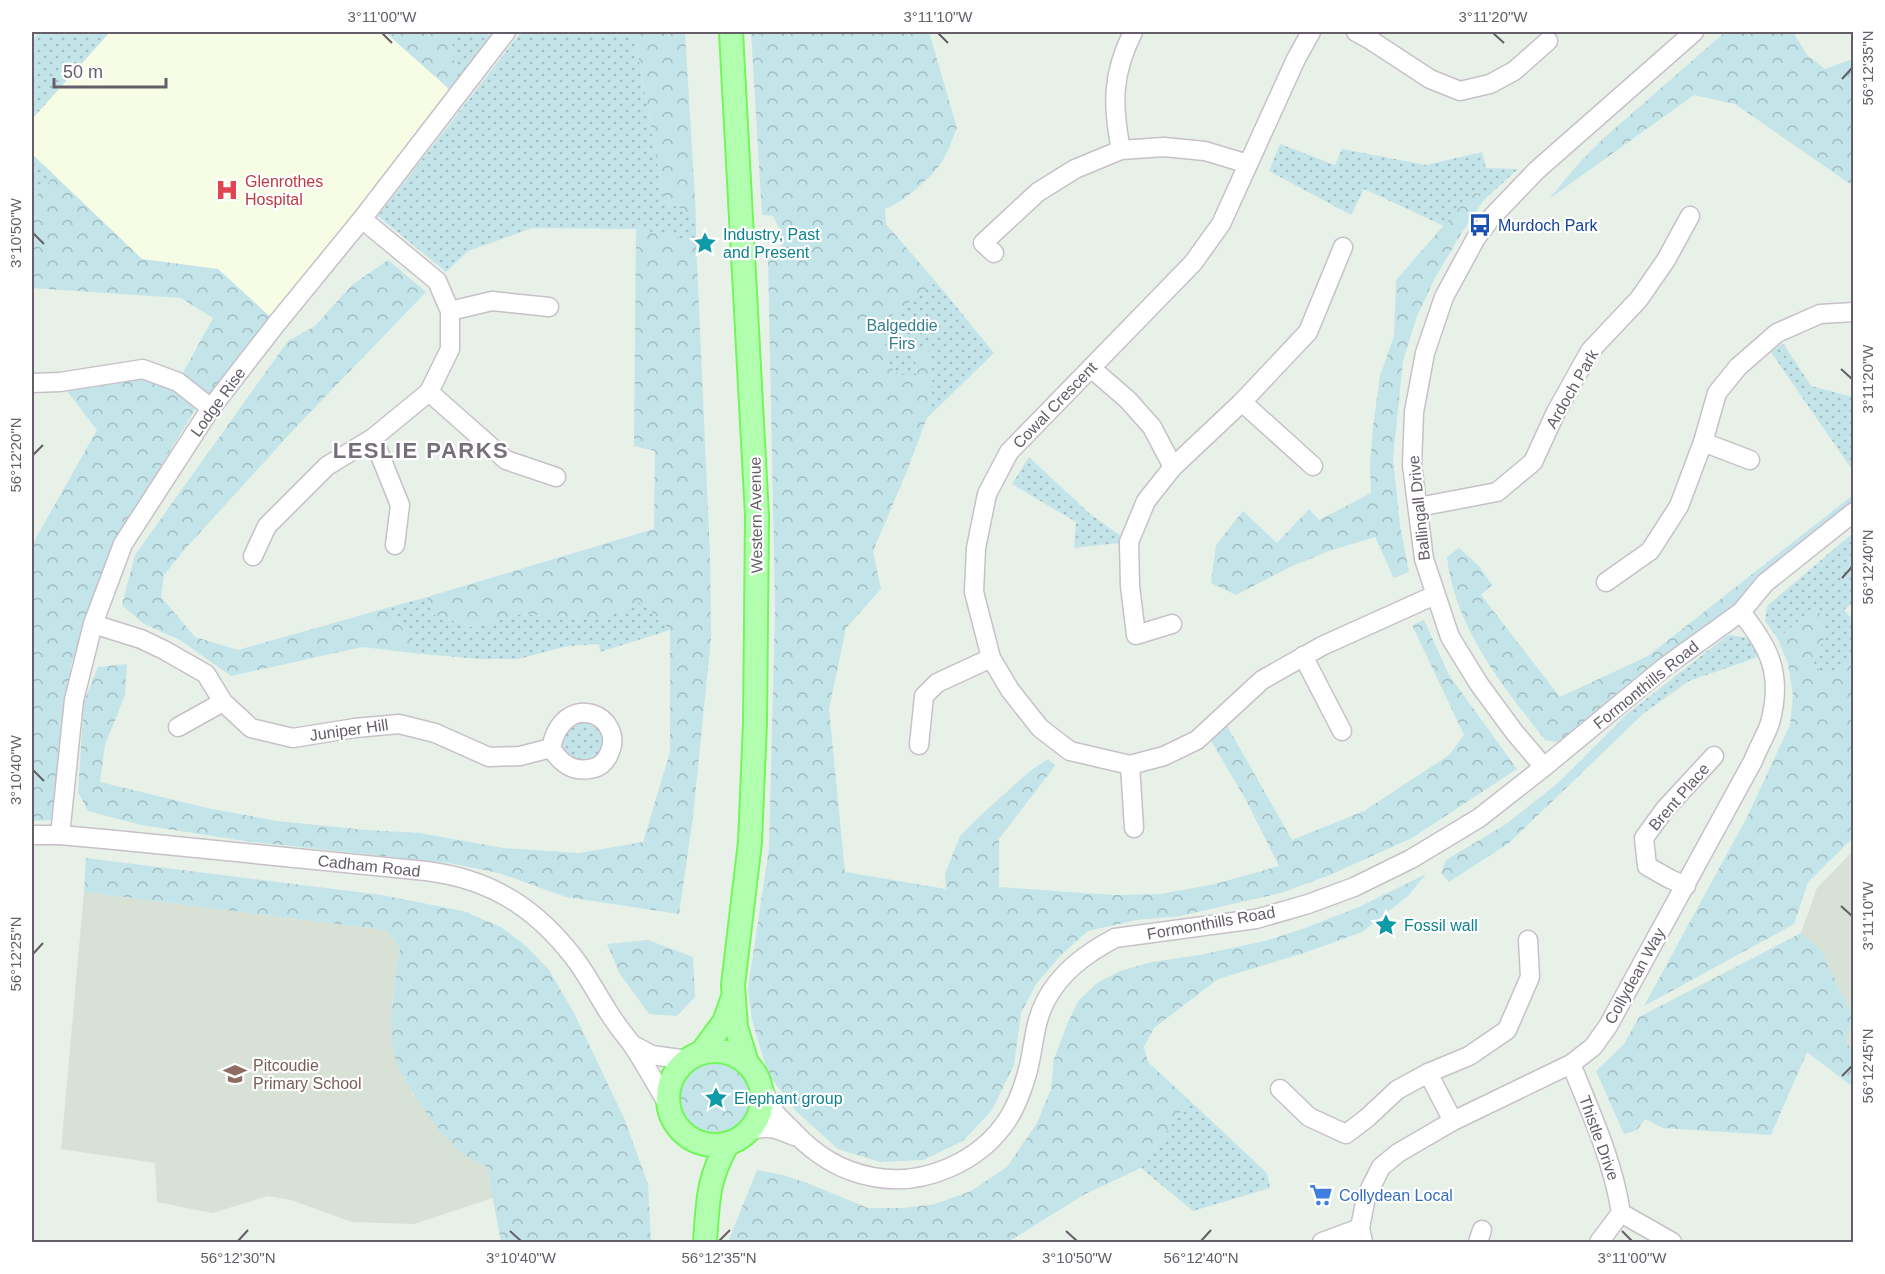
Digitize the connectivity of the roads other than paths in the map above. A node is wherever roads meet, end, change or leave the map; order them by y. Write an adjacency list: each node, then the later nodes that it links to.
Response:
1 (506, 32): 11 (street, Lodge Rise)
2 (731, 32): 52 (main road, Western Avenue)
3 (1133, 32): 8 (street)
4 (1311, 32): 9 (street, Cowal Crescent)
5 (1356, 32): 7 (street)
6 (1694, 32): 28 (street, Ballingall Drive)
7 (1548, 41)
8 (1121, 150): 9 (street); 12 (street)
9 (1248, 164): 17 (street, Cowal Crescent)
10 (1690, 216): 28 (street, Ardoch Park)
11 (362, 219): 15 (street); 21 (street, Lodge Rise)
12 (984, 243)
13 (1343, 247): 20 (street)
14 (549, 307): 15 (street)
15 (450, 310): 19 (street)
16 (1854, 312): 23 (street)
17 (1090, 368): 26 (street); 38 (street, Cowal Crescent)
18 (32, 383): 21 (street)
19 (429, 392): 22 (street); 27 (street)
20 (1242, 402): 25 (street); 26 (street)
21 (211, 408): 35 (street, Lodge Rise)
22 (373, 438): 30 (street); 31 (street)
23 (1702, 442): 24 (street); 32 (street)
24 (1750, 460)
25 (1313, 466)
26 (1173, 467): 36 (street)
27 (556, 477)
28 (1418, 507): 33 (street, Ballingall Drive)
29 (1854, 513): 34 (street, Formonthills Road)
30 (394, 545)
31 (253, 556)
32 (1606, 582)
33 (1435, 595): 37 (street, Cowal Crescent); 46 (street, Ballingall Drive)
34 (1741, 612): 46 (street, Formonthills Road); 50 (street, Collydean Way)
35 (93, 624): 39 (street, Juniper Hill); 49 (street, Lodge Rise)
36 (1172, 624)
37 (1303, 656): 41 (street); 45 (street, Cowal Crescent)
38 (991, 658): 42 (street); 45 (street, Cowal Crescent)
39 (223, 702): 40 (street); 43 (street, Juniper Hill)
40 (178, 727)
41 (1342, 731)
42 (919, 745)
43 (551, 748)
44 (1714, 756): 50 (street, Brent Place)
45 (1130, 765): 47 (street)
46 (1544, 768): 63 (street, Formonthills Road)
47 (1134, 828)
48 (32, 835): 49 (street, Cadham Road)
49 (60, 835): 53 (street, Cadham Road)
50 (1686, 886): 56 (street, Collydean Way)
51 (1528, 940): 57 (street)
52 (733, 998): 54 (main road); 55 (main road)
53 (631, 1044): 54 (street); 60 (street, Cadham Road)
54 (694, 1056): 55 (main road); 60 (main road)
55 (747, 1063): 58 (main road)
56 (1571, 1065): 61 (street, Collydean Way); 67 (street, Thistle Drive)
57 (1428, 1073): 59 (street); 61 (street)
58 (761, 1086): 62 (main road); 63 (street, Formonthills Road)
59 (1280, 1089)
60 (669, 1106): 64 (main road)
61 (1453, 1121): 68 (street, Collydean Way)
62 (749, 1131): 63 (street, Formonthills Road); 65 (main road)
63 (799, 1137)
64 (690, 1138): 65 (main road); 66 (main road)
65 (728, 1143): 66 (main road)
66 (710, 1187): 69 (main road)
67 (1621, 1213): 71 (street); 72 (street)
68 (1361, 1235): 70 (street)
69 (705, 1242)
70 (1322, 1242)
71 (1599, 1242)
72 (1672, 1242)

